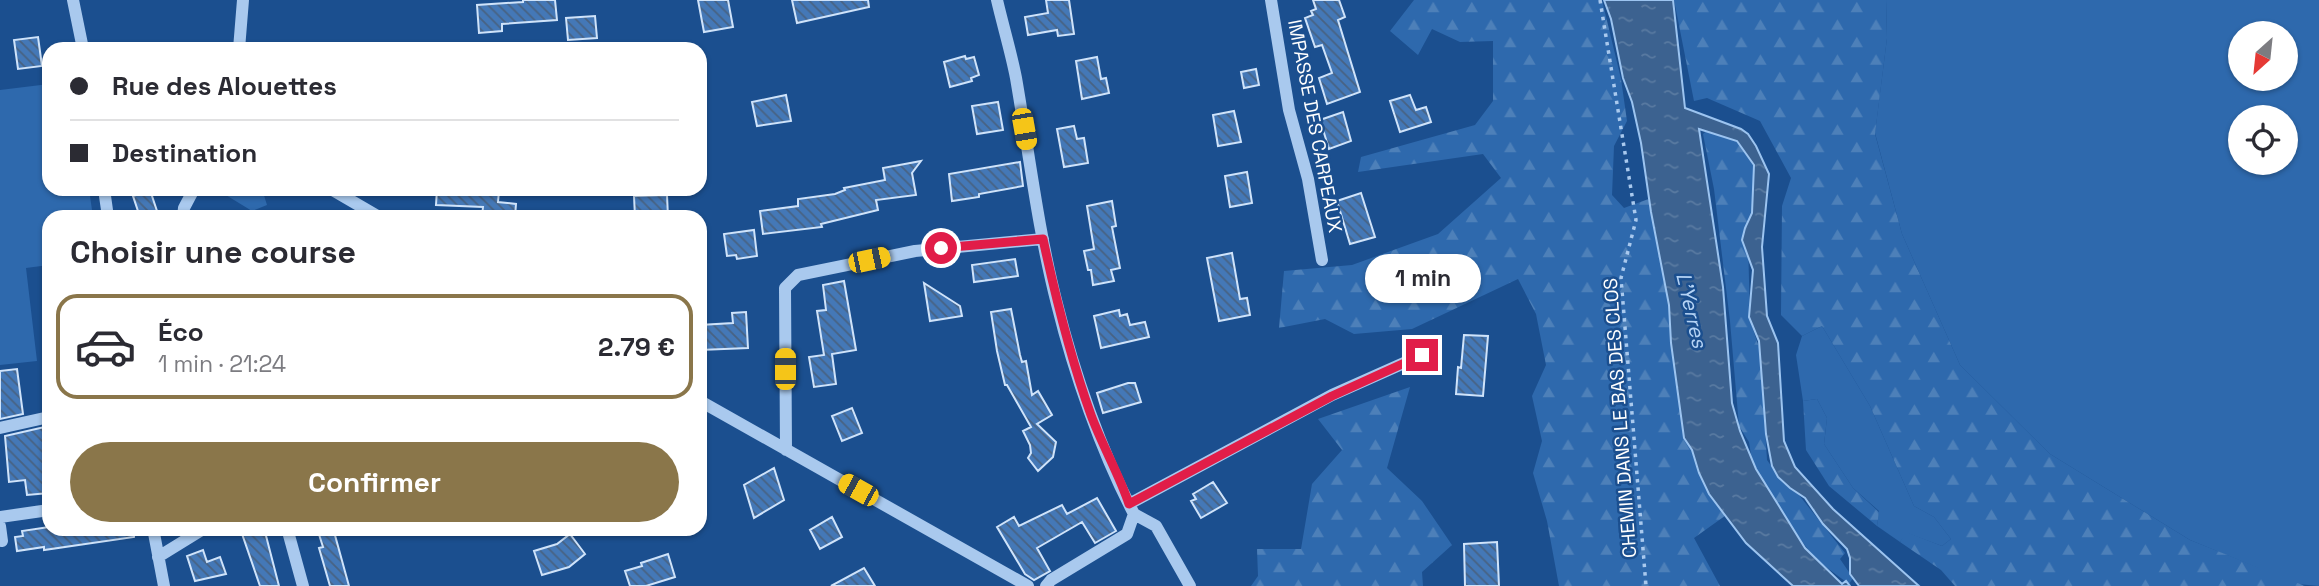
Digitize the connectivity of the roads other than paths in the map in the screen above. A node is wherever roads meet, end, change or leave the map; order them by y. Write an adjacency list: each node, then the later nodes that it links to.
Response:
1 (73, 0): 5 (street)
2 (243, 0): 6 (street)
3 (997, 0): 9 (street)
4 (1271, 0): 10 (street, IMPASSE DES CARPEAUX)
5 (82, 42)
6 (240, 42)
7 (343, 196): 8 (street)
8 (367, 210)
9 (1043, 239): 15 (street); 16 (street)
10 (1322, 260)
11 (1422, 355): 16 (street)
12 (707, 405): 15 (street)
13 (42, 419): 14 (street)
14 (0, 428)
15 (786, 450): 27 (street)
16 (1132, 509): 28 (street); 29 (street)
17 (42, 511): 18 (street)
18 (0, 517)
19 (0, 526): 23 (street)
20 (154, 536): 24 (street)
21 (192, 536): 24 (street)
22 (289, 536): 26 (street)
23 (2, 541)
24 (158, 557): 25 (street)
25 (164, 586)
26 (303, 586)
27 (1026, 586)
28 (1046, 586)
29 (1190, 586)

